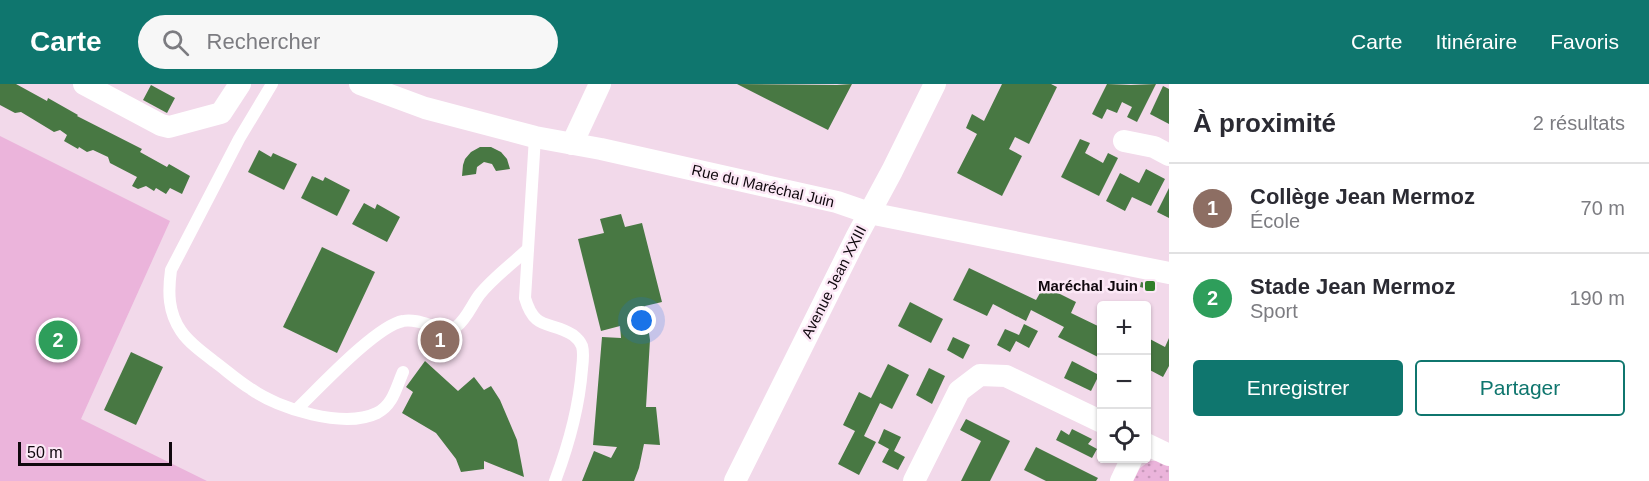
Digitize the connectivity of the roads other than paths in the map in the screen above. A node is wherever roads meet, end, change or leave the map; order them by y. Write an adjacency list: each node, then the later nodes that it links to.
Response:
1 (84, 84): 2 (street)
2 (240, 84)
3 (272, 84): 15 (lane)
4 (360, 84): 7 (street, Rue du Maréchal Juin)
5 (600, 84): 9 (street)
6 (935, 84): 11 (street, Avenue Jean XXIII)
7 (535, 137): 9 (street, Rue du Maréchal Juin); 12 (lane)
8 (1124, 141): 10 (street)
9 (572, 144): 11 (street, Rue du Maréchal Juin)
10 (1169, 155)
11 (869, 213): 13 (street, Rue du Maréchal Juin); 21 (street, Avenue Jean XXIII)
12 (528, 249): 15 (lane); 20 (lane)
13 (1169, 273)
14 (403, 372): 15 (lane)
15 (297, 409)
16 (1097, 420): 22 (street)
17 (1151, 446): 18 (street)
18 (1169, 455)
19 (1130, 463): 23 (street)
20 (555, 481)
21 (735, 481)
22 (914, 481)
23 (1121, 481)

